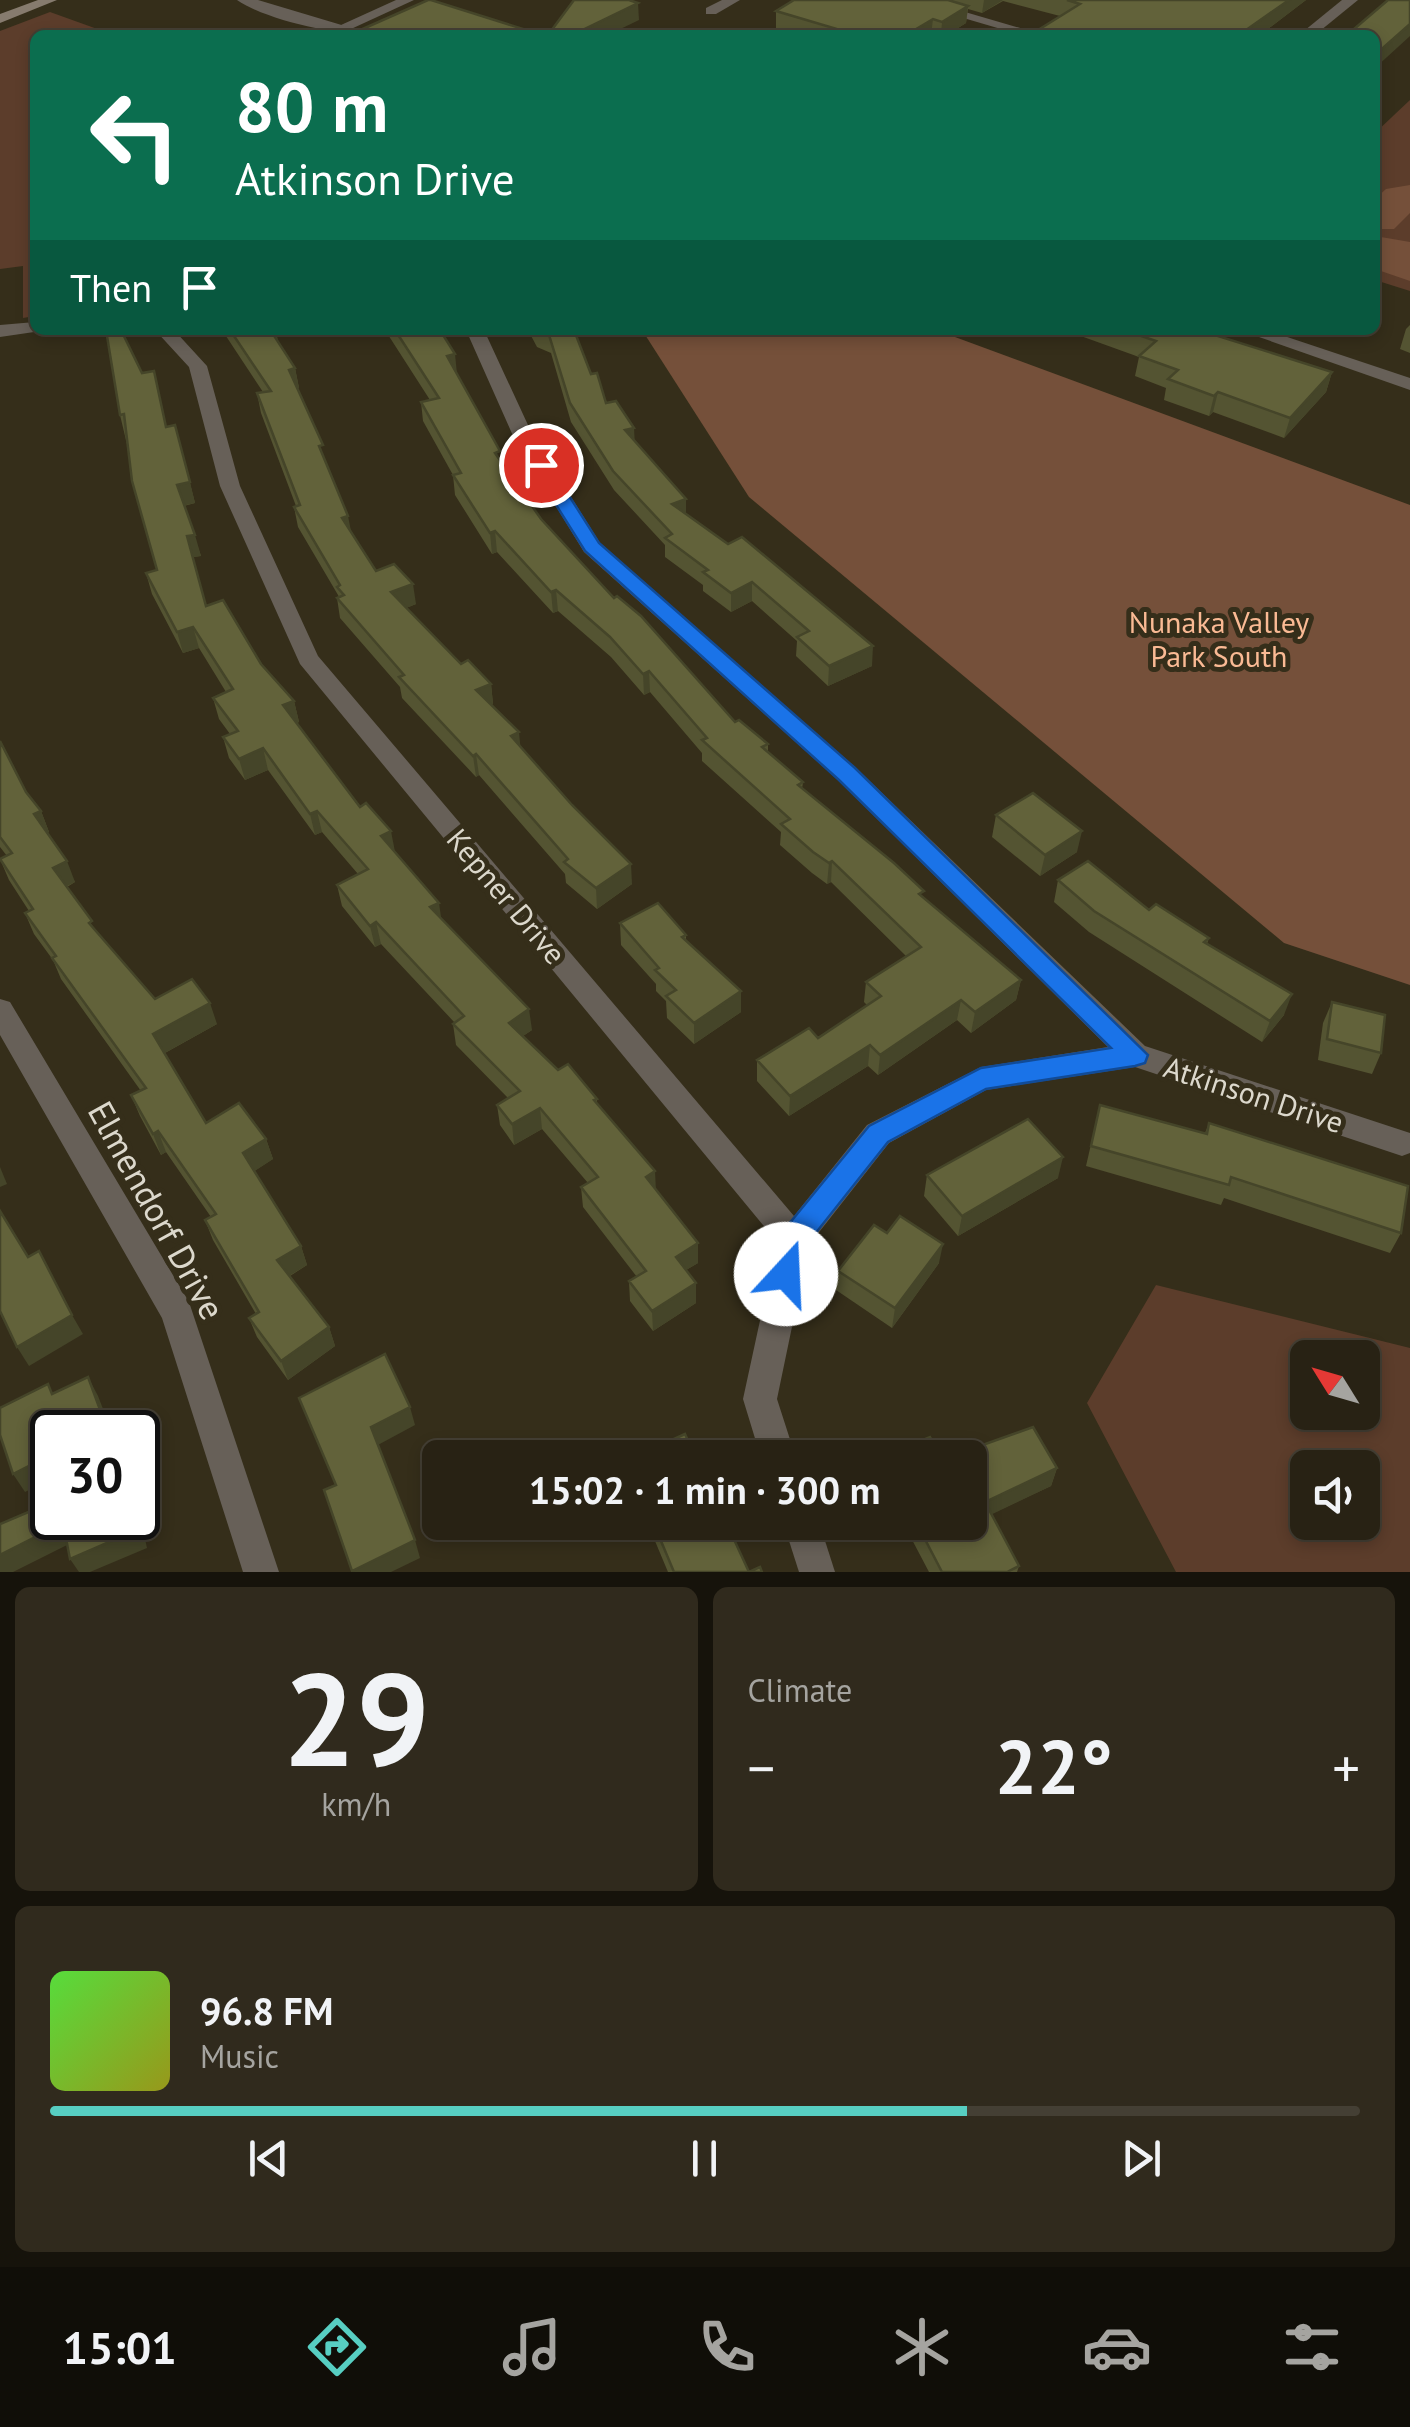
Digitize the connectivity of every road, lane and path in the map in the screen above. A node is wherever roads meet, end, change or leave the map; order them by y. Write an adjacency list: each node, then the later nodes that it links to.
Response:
1 (10, 0): 10 (main road)
2 (50, 0): 10 (main road)
3 (244, 0): 11 (street)
4 (280, 0): 11 (street)
5 (407, 0): 11 (street)
6 (733, 0): 9 (street)
7 (909, 0): 14 (street)
8 (1351, 0): 15 (street)
9 (712, 11)
10 (2, 13)
11 (344, 27): 12 (street); 13 (street)
12 (337, 30)
13 (353, 30)
14 (997, 30)
15 (1312, 30)
16 (30, 328): 17 (street)
17 (0, 331)
18 (169, 335): 25 (street, Kepner Drive)
19 (476, 335): 23 (street, Atkinson Drive)
20 (1263, 335): 21 (street)
21 (1410, 384)
22 (0, 1010): 28 (street, Elmendorf Drive)
23 (1135, 1055): 24 (street, Atkinson Drive); 25 (street)
24 (1402, 1142)
25 (794, 1239): 26 (street)
26 (773, 1440)
27 (807, 1540): 29 (street)
28 (261, 1572)
29 (817, 1572)

